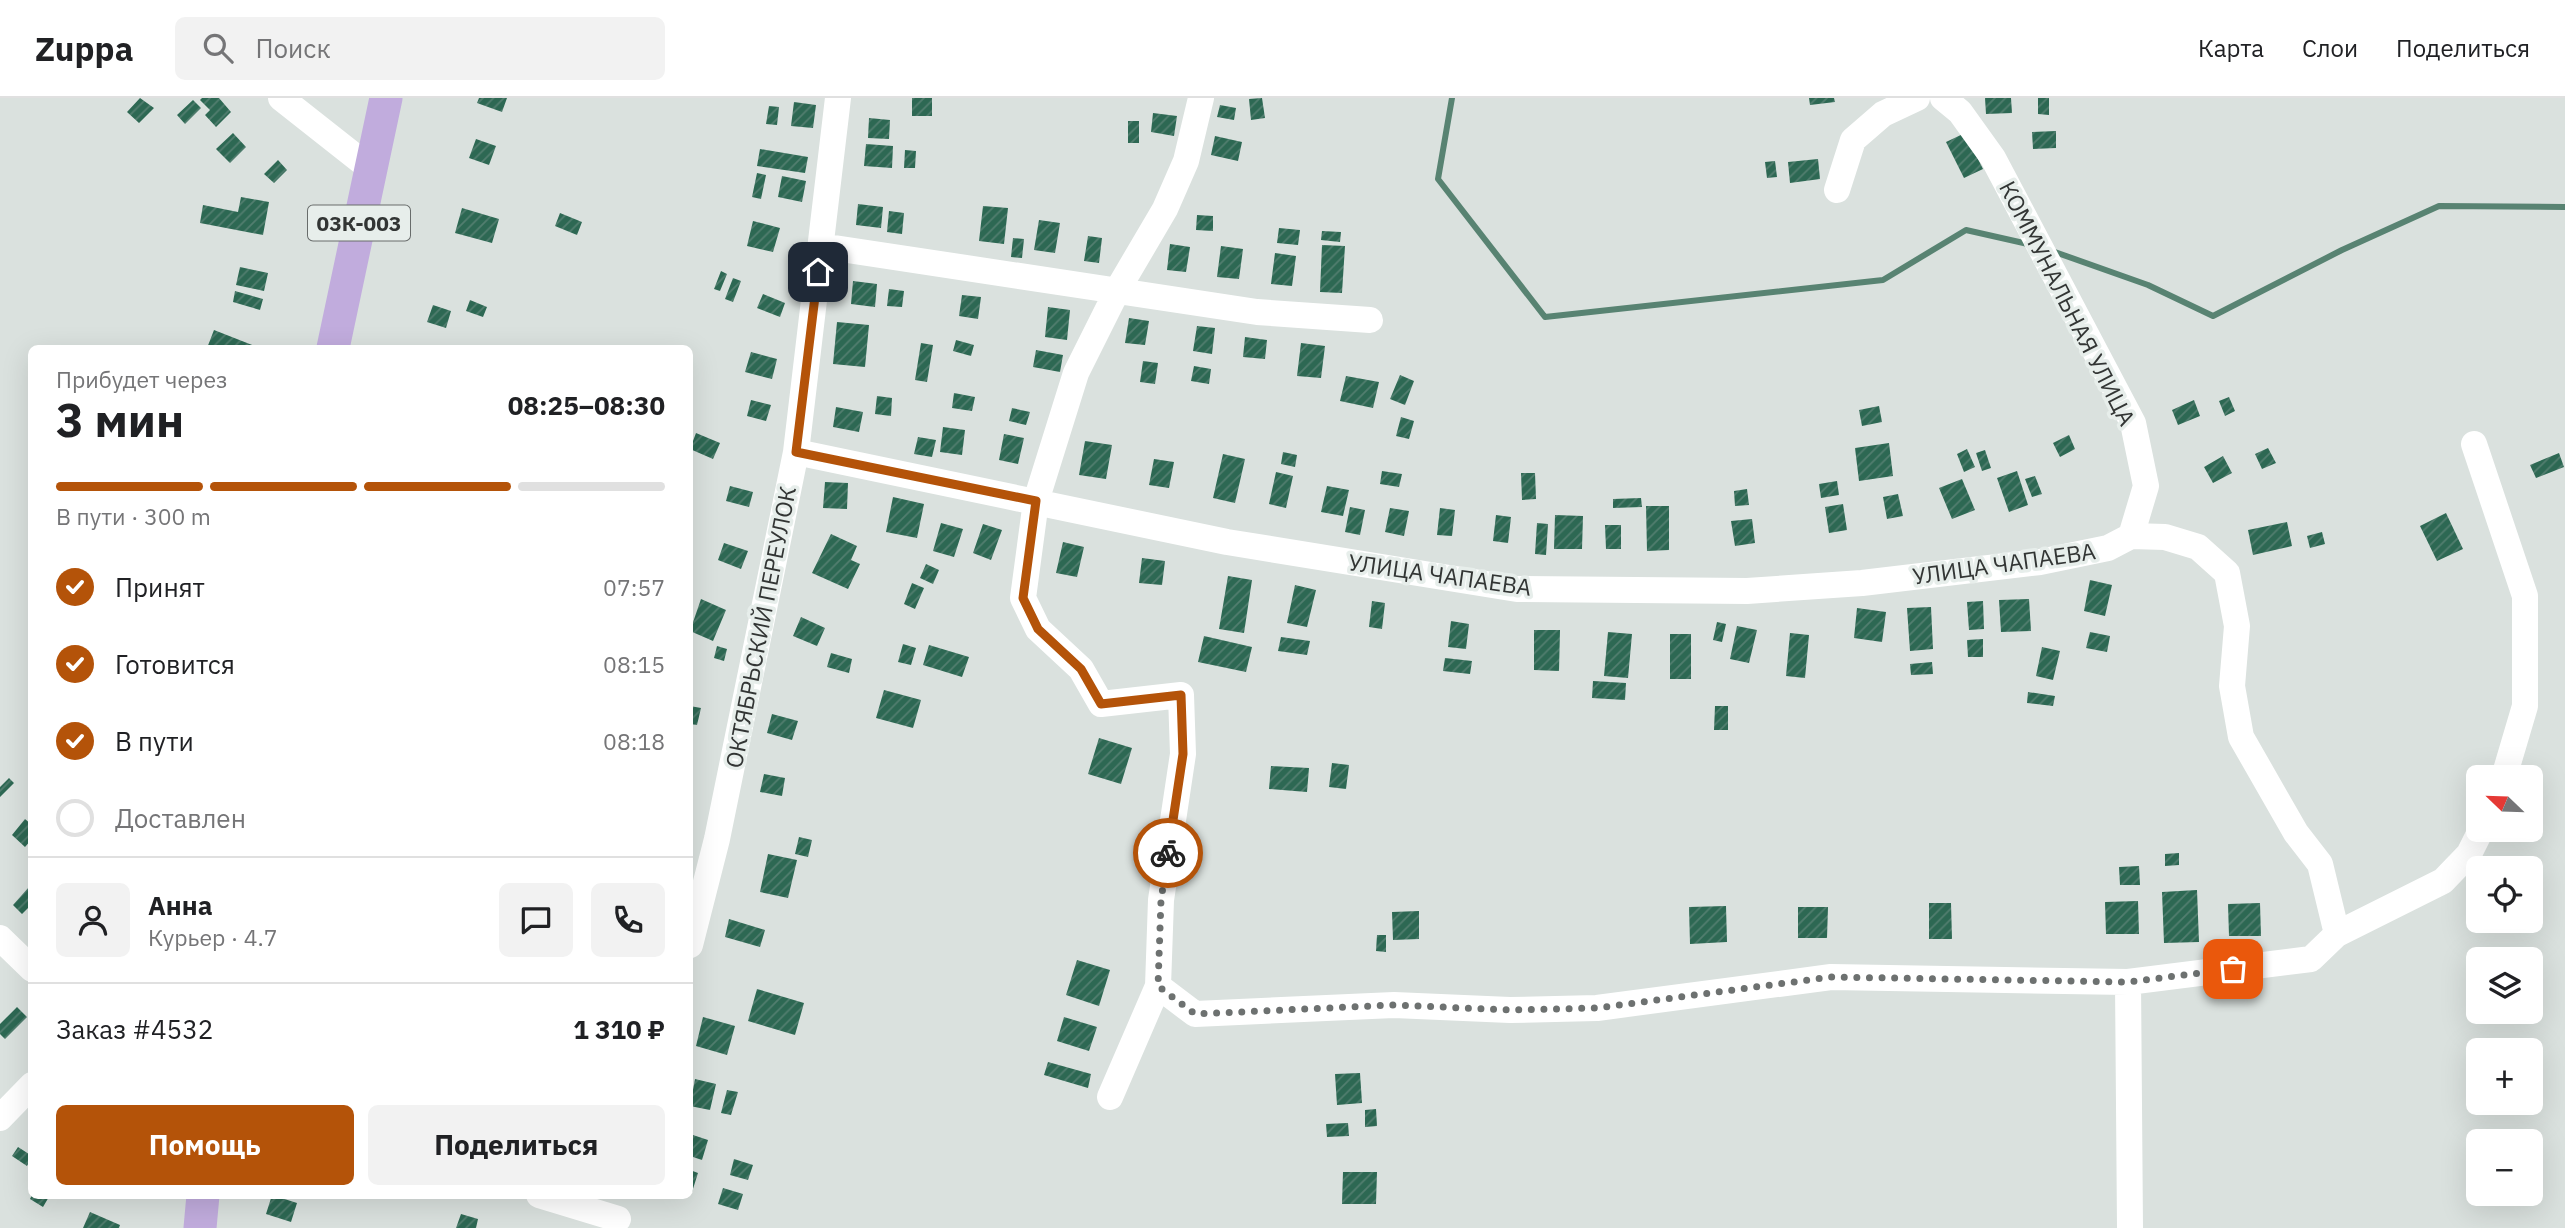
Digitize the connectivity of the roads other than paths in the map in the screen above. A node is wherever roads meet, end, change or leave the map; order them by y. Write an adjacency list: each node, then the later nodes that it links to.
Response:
1 (281, 98): 7 (street)
2 (386, 98): 7 (main road, 03К-003)
3 (838, 98): 9 (street, ОКТЯБРЬСКИЙ ПЕРЕУЛОК)
4 (1201, 98): 10 (street)
5 (1917, 98): 8 (street)
6 (1943, 98): 16 (street, КОММУНАЛЬНАЯ УЛИЦА)
7 (370, 169): 12 (main road, 03К-003)
8 (1837, 190)
9 (821, 246): 10 (street); 14 (street, ОКТЯБРЬСКИЙ ПЕРЕУЛОК)
10 (1118, 289): 11 (street); 15 (street)
11 (1370, 320)
12 (334, 345)
13 (2474, 444): 17 (street)
14 (796, 452): 15 (street, УЛИЦА ЧАПАЕВА); 19 (street, ОКТЯБРЬСКИЙ ПЕРЕУЛОК)
15 (1036, 501): 16 (street, УЛИЦА ЧАПАЕВА); 24 (street)
16 (2132, 536): 20 (street)
17 (2508, 765)
18 (2475, 842): 20 (street)
19 (693, 933)
20 (2337, 934): 23 (street)
21 (0, 938): 22 (street)
22 (28, 965)
23 (2128, 982): 24 (street); 32 (street)
24 (1158, 986): 26 (street)
25 (28, 1089): 27 (street)
26 (1110, 1097)
27 (0, 1118)
28 (203, 1199): 31 (main road)
29 (556, 1199): 30 (street)
30 (619, 1214)
31 (200, 1228)
32 (2130, 1228)

